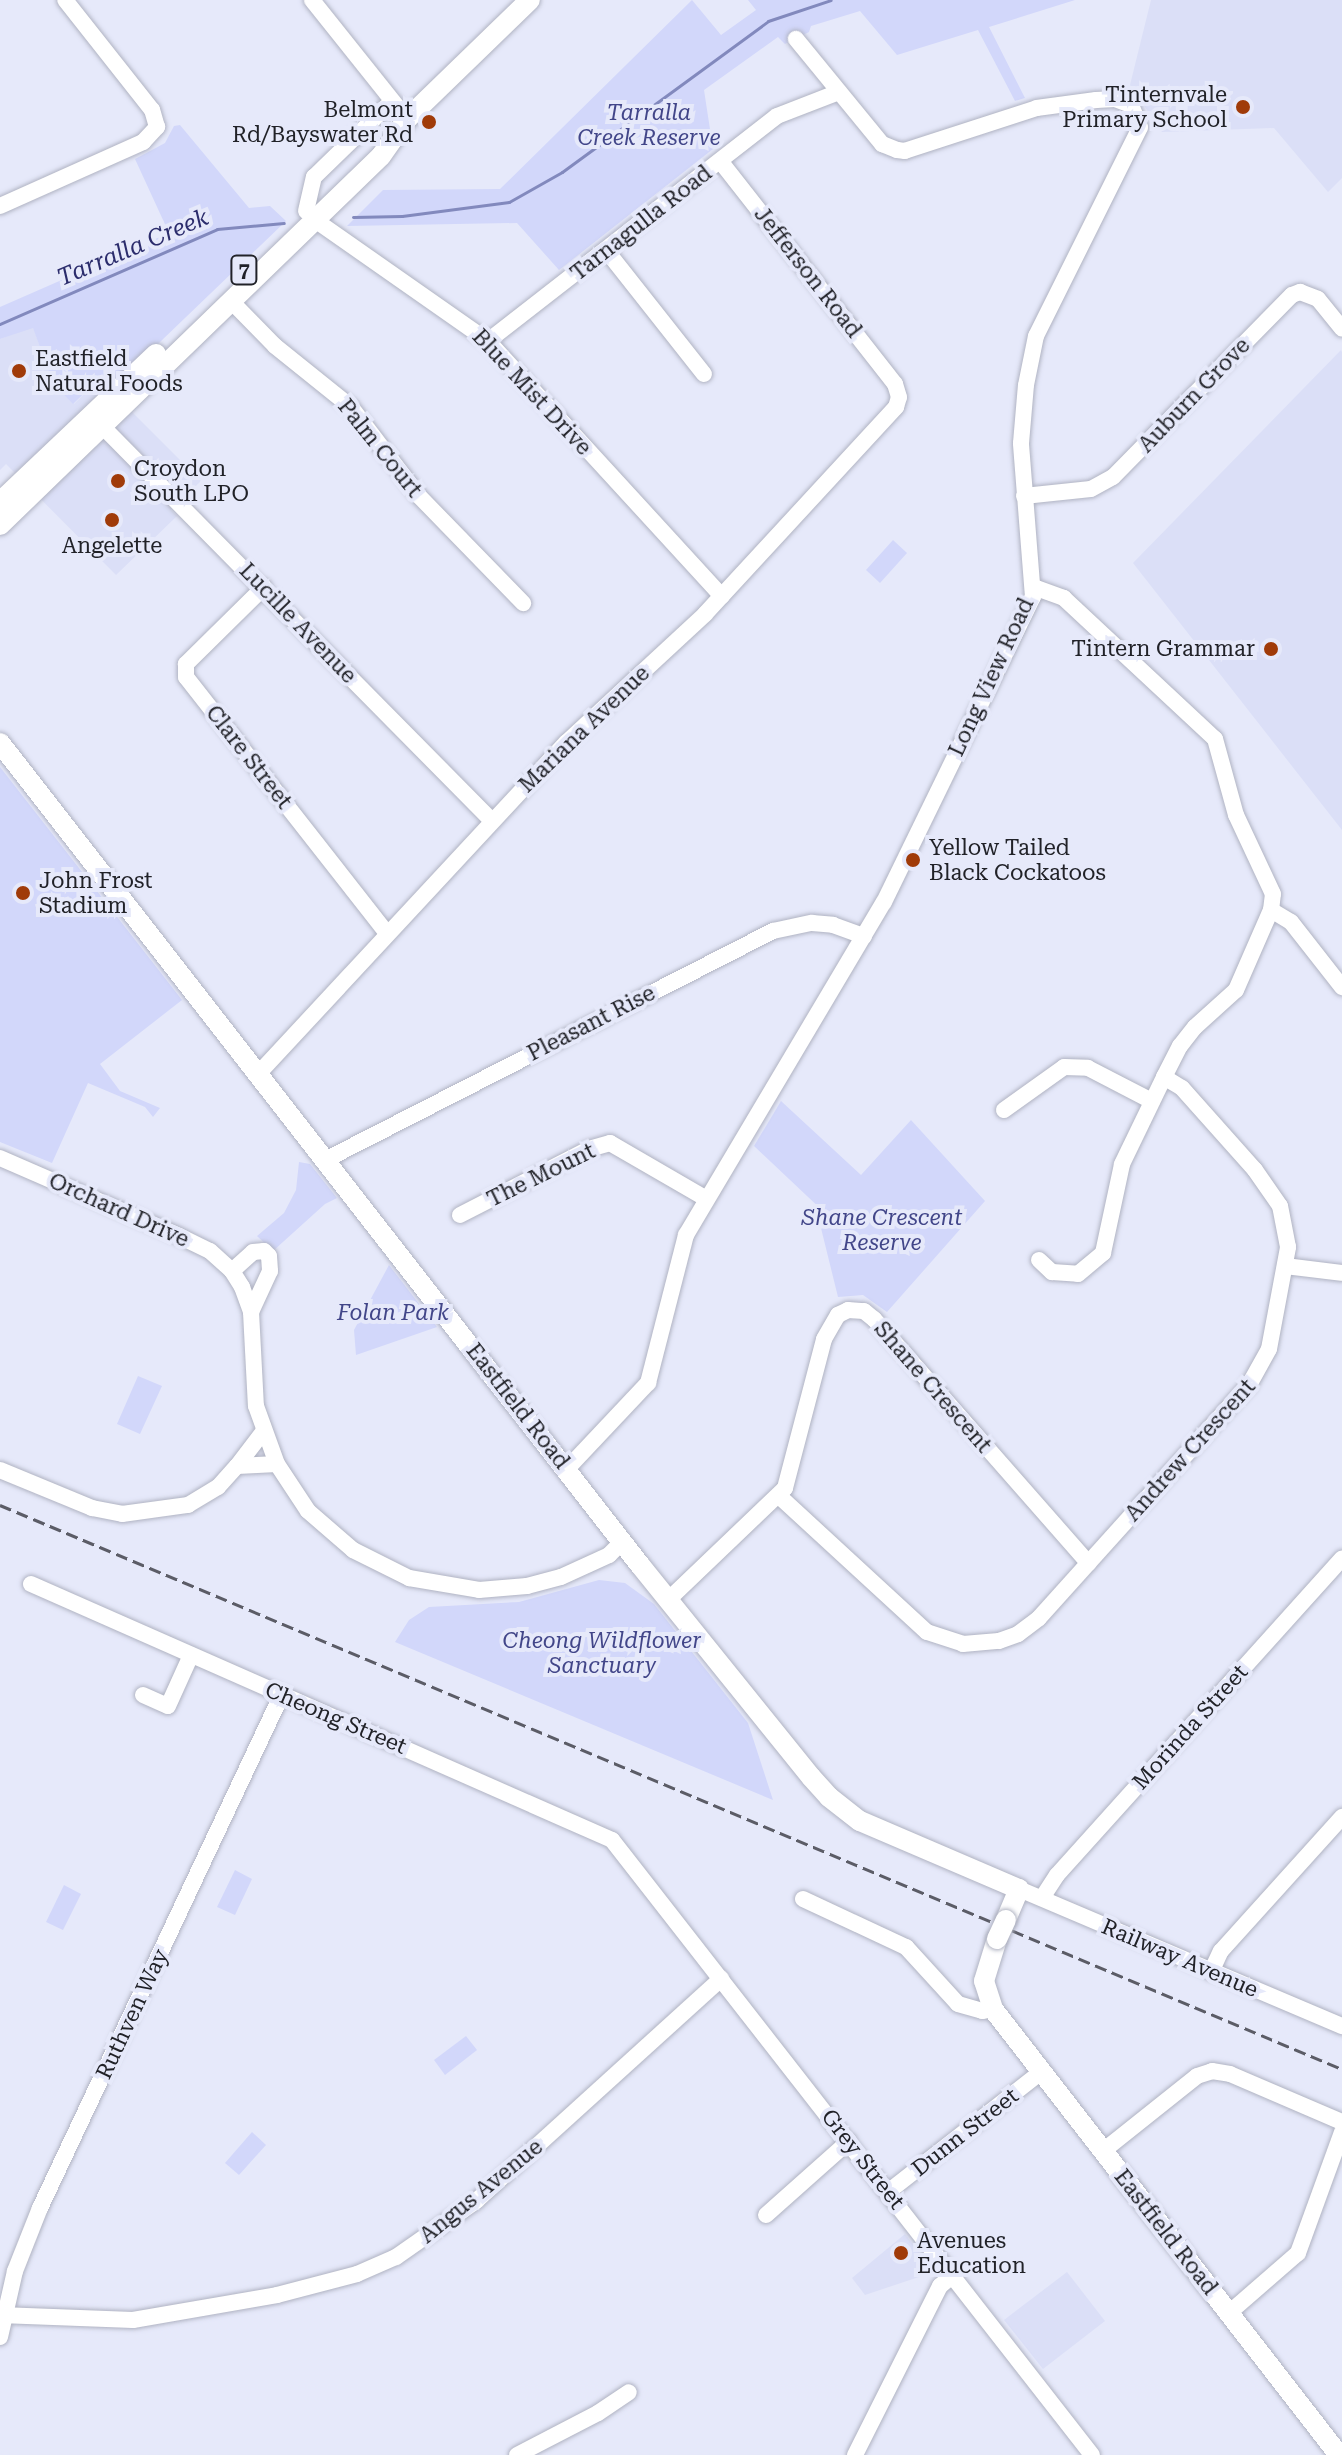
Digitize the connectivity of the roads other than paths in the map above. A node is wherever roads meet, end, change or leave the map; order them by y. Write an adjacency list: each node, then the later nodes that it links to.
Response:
1 (65, 0): 9 (street)
2 (312, 0): 6 (street)
3 (530, 0): 7 (main road, 7)
4 (796, 39): 5 (street, Long View Road)
5 (839, 92): 8 (street, Tarnagulla Road); 18 (street, Long View Road)
6 (391, 102): 7 (street); 10 (street)
7 (407, 119): 10 (main road, 7)
8 (720, 161): 11 (street, Tarnagulla Road); 16 (street, Jefferson Road)
9 (0, 206)
10 (310, 216): 12 (main road, 7); 14 (street, Blue Mist Drive); 17 (main road, 7)
11 (606, 250): 14 (street, Tarnagulla Road); 15 (street)
12 (231, 301): 17 (main road, 7); 24 (street, Palm Court)
13 (1342, 329): 18 (street, Auburn Grove)
14 (488, 341): 23 (street, Blue Mist Drive)
15 (704, 374)
16 (895, 384): 23 (street, Mariana Avenue)
17 (93, 425): 19 (main road, 7); 20 (main road, 7); 21 (street, Lucille Avenue)
18 (1024, 496): 22 (street, Long View Road)
19 (0, 502)
20 (0, 525)
21 (264, 587): 26 (street, Lucille Avenue); 28 (street, Clare Street)
22 (1033, 587): 27 (street); 29 (street, Long View Road)
23 (722, 596): 26 (street, Mariana Avenue)
24 (523, 603)
25 (0, 743): 31 (main road, Eastfield Road)
26 (492, 821): 28 (street, Mariana Avenue)
27 (1271, 910): 30 (street); 32 (street)
28 (387, 933): 31 (street, Mariana Avenue)
29 (864, 936): 36 (street, Pleasant Rise); 37 (street, Long View Road)
30 (1342, 987)
31 (259, 1073): 36 (main road, Eastfield Road)
32 (1164, 1077): 33 (street); 40 (street, Andrew Crescent)
33 (1152, 1101): 34 (street); 39 (street)
34 (1004, 1110)
35 (0, 1158): 41 (street, Orchard Drive)
36 (327, 1159): 48 (main road, Eastfield Road)
37 (705, 1198): 38 (street, The Mount); 48 (street, Long View Road)
38 (460, 1215)
39 (1039, 1260)
40 (1285, 1266): 42 (street); 52 (street, Andrew Crescent)
41 (232, 1271): 43 (street); 43 (street)
42 (1342, 1273)
43 (251, 1312): 44 (street)
44 (263, 1432): 45 (street); 46 (street)
45 (277, 1464): 46 (street); 50 (street)
46 (237, 1466): 47 (street)
47 (0, 1470)
48 (566, 1470): 50 (main road, Eastfield Road)
49 (779, 1496): 52 (street, Andrew Crescent); 52 (street, Shane Crescent); 54 (street, Shane Crescent)
50 (622, 1542): 54 (main road, Eastfield Road)
51 (1342, 1558): 61 (street, Morinda Street)
52 (1088, 1563)
53 (31, 1584): 55 (street, Cheong Street)
54 (668, 1600): 60 (main road, Eastfield Road)
55 (191, 1655): 56 (street); 57 (street, Cheong Street)
56 (143, 1695)
57 (281, 1696): 59 (street, Cheong Street); 76 (street, Ruthven Way)
58 (1342, 1817): 63 (street)
59 (632, 1864): 64 (street, Grey Street)
60 (1019, 1889): 61 (street, Railway Avenue); 65 (main road, Eastfield Road)
61 (1042, 1898): 63 (street, Railway Avenue)
62 (803, 1899): 65 (street)
63 (1211, 1972): 66 (street, Railway Avenue)
64 (721, 1979): 70 (street, Grey Street); 76 (street, Angus Avenue)
65 (993, 2009): 67 (main road, Eastfield Road)
66 (1342, 2026)
67 (1041, 2072): 71 (main road, Eastfield Road); 72 (street, Dunn Street)
68 (1342, 2122): 71 (street)
69 (1342, 2132): 75 (street)
70 (849, 2141): 72 (street, Grey Street); 73 (street)
71 (1103, 2151): 75 (main road, Eastfield Road)
72 (888, 2192): 74 (street, Grey Street)
73 (766, 2215)
74 (953, 2275): 79 (street, Grey Street); 81 (street)
75 (1229, 2313): 82 (main road, Eastfield Road)
76 (3, 2315): 77 (street, Ruthven Way)
77 (0, 2337)
78 (629, 2392): 80 (street)
79 (1083, 2452)
80 (517, 2455)
81 (855, 2455)
82 (1339, 2455)

